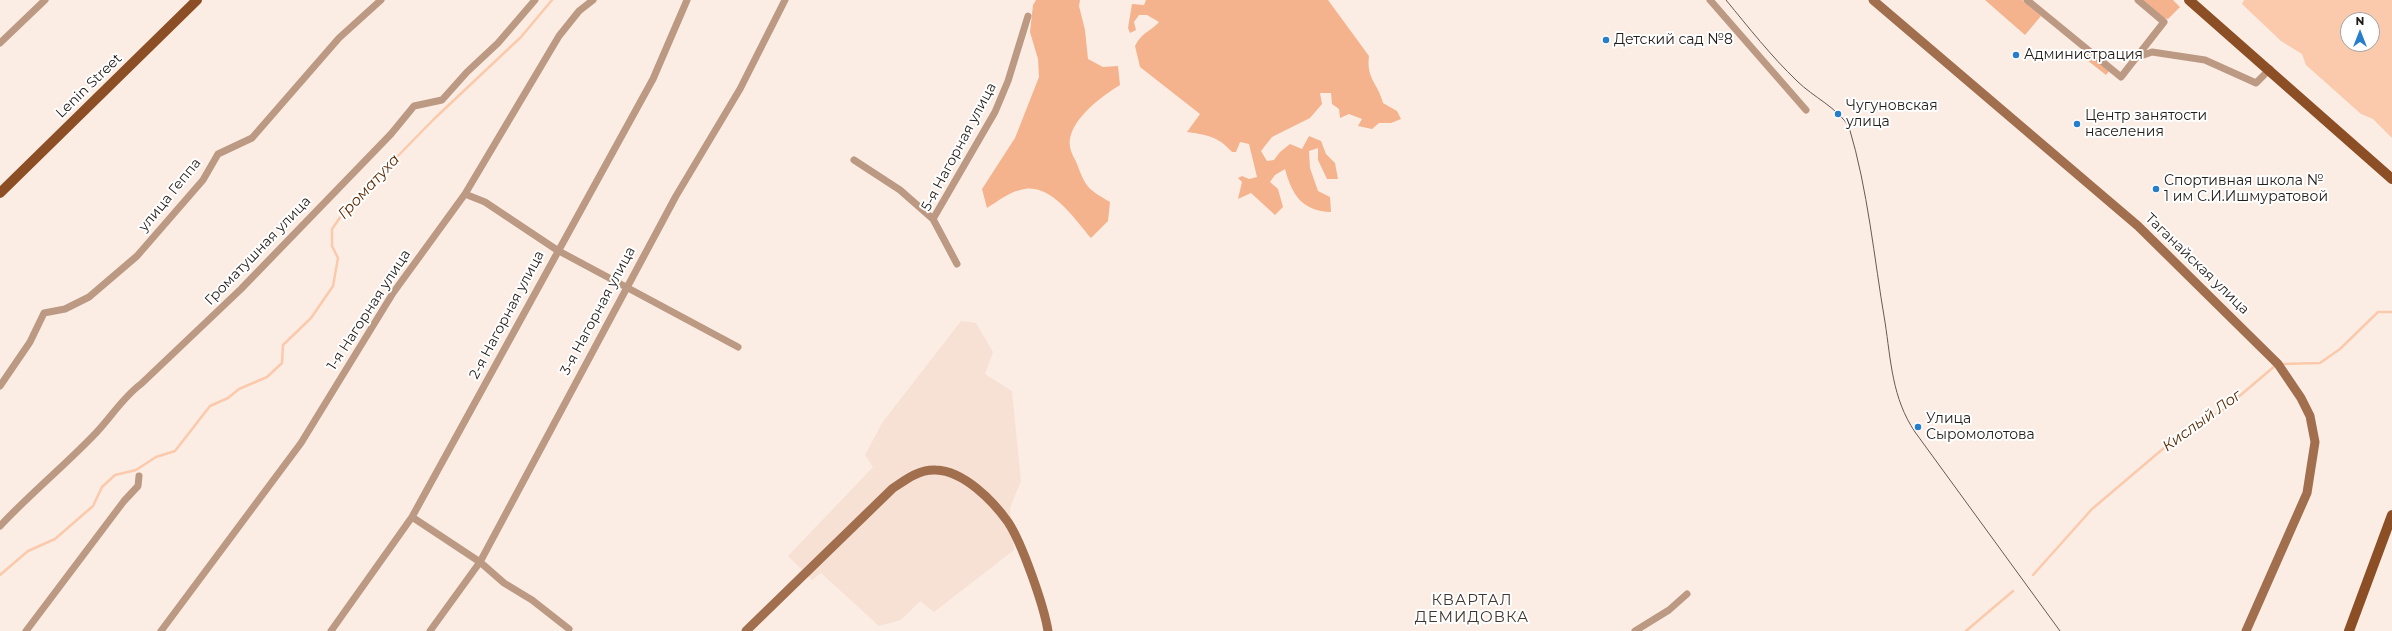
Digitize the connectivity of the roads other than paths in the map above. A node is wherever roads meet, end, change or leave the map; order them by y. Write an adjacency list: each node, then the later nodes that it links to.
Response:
1 (45, 0): 14 (street)
2 (197, 0): 20 (main road, Lenin Street)
3 (381, 0): 27 (street, улица Геппа)
4 (535, 0): 31 (street, Громатушная улица)
5 (593, 0): 21 (street, 1-я Нагорная улица)
6 (687, 0): 23 (street, 2-я Нагорная улица)
7 (785, 0): 25 (street, 3-я Нагорная улица)
8 (1710, 0): 17 (street)
9 (1873, 0): 42 (main road, Таганайская улица)
10 (2027, 0): 11 (street)
11 (2138, 0)
12 (2190, 0): 15 (main road)
13 (1028, 16): 22 (street, 5-я Нагорная улица)
14 (0, 43)
15 (2270, 69): 16 (street); 19 (main road)
16 (2129, 80)
17 (1806, 110)
18 (854, 160): 22 (street)
19 (2392, 179)
20 (0, 192)
21 (465, 194): 23 (street); 37 (street, 1-я Нагорная улица)
22 (933, 219): 24 (street, 5-я Нагорная улица)
23 (557, 250): 25 (street); 30 (street, 2-я Нагорная улица)
24 (957, 264)
25 (626, 286): 26 (street); 32 (street, 3-я Нагорная улица)
26 (738, 347)
27 (0, 386)
28 (139, 476): 36 (street)
29 (2392, 515): 43 (main road)
30 (412, 517): 32 (street); 38 (street, 2-я Нагорная улица)
31 (0, 526)
32 (480, 562): 35 (street); 39 (street, 3-я Нагорная улица)
33 (1687, 594): 41 (street)
34 (1048, 628): 40 (main road)
35 (569, 629)
36 (26, 631)
37 (161, 631)
38 (331, 631)
39 (430, 631)
40 (746, 631)
41 (1634, 631)
42 (2246, 631)
43 (2349, 631)

